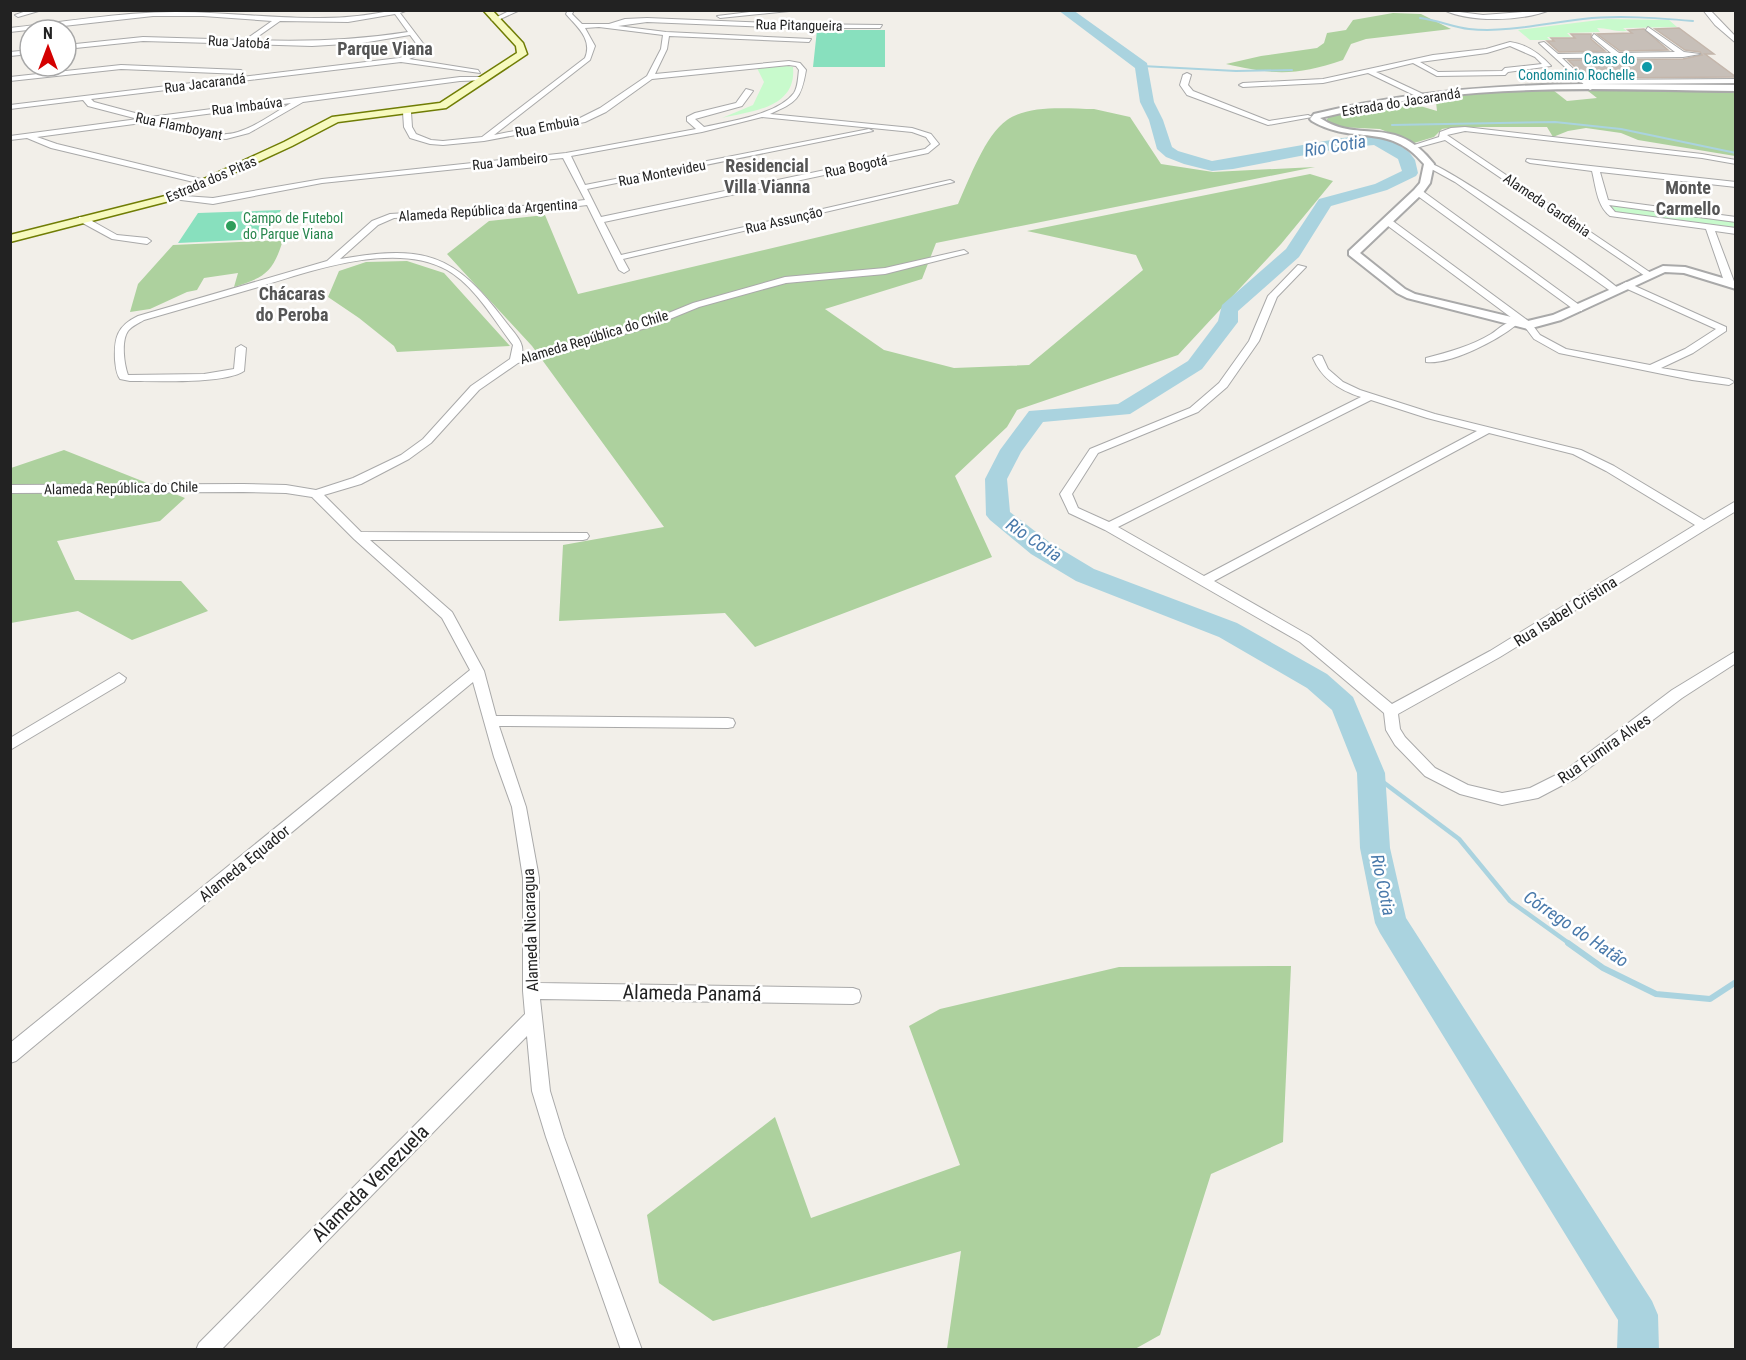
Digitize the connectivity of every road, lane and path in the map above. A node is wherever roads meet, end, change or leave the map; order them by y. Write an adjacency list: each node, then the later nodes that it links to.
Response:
1 (39, 10): 11 (street)
2 (128, 10): 13 (street)
3 (487, 10): 15 (main road)
4 (517, 10): 15 (street)
5 (571, 10): 17 (street)
6 (796, 10): 12 (street)
7 (1447, 10): 8 (street)
8 (1547, 10)
9 (1706, 10): 27 (street)
10 (401, 12): 14 (street); 23 (street)
11 (18, 15)
12 (733, 15): 16 (street); 18 (street)
13 (118, 18): 14 (street); 22 (street)
14 (280, 18): 28 (street)
15 (494, 20): 42 (main road, Estrada dos Pitas)
16 (679, 21): 18 (street, Rua Pitangueira); 19 (street, Rua Pitangueira)
17 (578, 24): 19 (street); 65 (street)
18 (732, 24): 20 (street, Rua Pitangueira)
19 (610, 26): 24 (street)
20 (880, 26)
21 (1648, 29): 32 (street)
22 (10, 30)
23 (411, 33): 28 (street, Rua Jatobá); 35 (street)
24 (666, 34): 26 (street); 43 (street, Rua Embuia)
25 (1594, 36): 34 (street)
26 (809, 40)
27 (1736, 41)
28 (245, 43): 30 (street, Rua Jatobá)
29 (1542, 43): 33 (street)
30 (78, 46)
31 (1697, 54): 32 (street)
32 (1683, 55): 34 (street)
33 (1556, 56): 34 (street); 49 (street)
34 (1618, 56)
35 (400, 60): 37 (street, Rua Jacarandá); 40 (street, Rua Jacarandá)
36 (1414, 61): 36 (street); 39 (street)
37 (464, 70): 42 (street, Rua Jacarandá); 45 (street)
38 (221, 71): 40 (street); 44 (street); 46 (street)
39 (1369, 71): 48 (street); 52 (street)
40 (276, 74): 46 (street, Rua Jacarandá)
41 (1187, 75): 58 (street)
42 (488, 77): 45 (street, Rua Imbaúva); 56 (main road, Estrada dos Pitas)
43 (650, 77): 57 (street, Rua Jambeiro); 65 (street, Rua Embuia)
44 (10, 79)
45 (460, 79): 54 (street, Rua Imbaúva)
46 (221, 81): 53 (street, Rua Jacarandá)
47 (1736, 81): 49 (street)
48 (1243, 85)
49 (1587, 85): 50 (street, Estrada do Jacarandá); 52 (street, Estrada do Jacarandá)
50 (1736, 88)
51 (749, 91): 61 (street)
52 (1420, 96): 66 (street, Estrada do Jacarandá)
53 (85, 98): 55 (street, Rua Jacarandá); 59 (street, Rua Flamboyant)
54 (305, 99): 59 (street, Rua Imbaúva); 59 (street, Rua Flamboyant)
55 (10, 107)
56 (407, 112): 65 (street, Rua Embuia); 72 (main road, Estrada dos Pitas)
57 (762, 115): 60 (street, Rua Bogotá); 61 (street, Rua Jambeiro)
58 (1308, 117)
59 (143, 119): 62 (street, Rua Imbaúva)
60 (883, 128): 75 (street, Rua Montevideu); 81 (street, Rua Bogotá)
61 (702, 130): 67 (street, Rua Jambeiro)
62 (26, 136): 64 (street, Rua Imbaúva); 72 (street)
63 (1445, 137): 66 (street); 69 (street); 93 (street, Alameda Gardênia)
64 (10, 138)
65 (484, 139)
66 (1412, 147): 70 (street)
67 (566, 155): 75 (street); 77 (street, Rua Jambeiro)
68 (1530, 161): 71 (street)
69 (1736, 162)
70 (1428, 164): 76 (street); 95 (street)
71 (1595, 168): 74 (street); 79 (street)
72 (202, 182): 77 (main road, Estrada dos Pitas)
73 (950, 182): 89 (street, Rua Assunção)
74 (1736, 185)
75 (582, 188): 78 (street)
76 (1418, 192): 83 (street); 96 (street)
77 (173, 197): 80 (main road, Estrada dos Pitas)
78 (590, 202): 81 (street); 90 (street, Alameda República da Argentina)
79 (1603, 202): 82 (street); 84 (street)
80 (82, 219): 86 (main road, Estrada dos Pitas); 87 (street)
81 (599, 220): 89 (street)
82 (1736, 220)
83 (1387, 221): 97 (street); 98 (street)
84 (1710, 228): 85 (street); 94 (street)
85 (1736, 231)
86 (10, 239)
87 (147, 241)
88 (964, 254): 102 (street, Alameda República do Chile)
89 (618, 258): 92 (street)
90 (330, 263): 99 (street); 102 (street)
91 (1301, 267): 111 (street)
92 (624, 270)
93 (1648, 275): 94 (street); 95 (street)
94 (1733, 285)
95 (1620, 287): 96 (street); 103 (street)
96 (1579, 309): 98 (street)
97 (1513, 323): 98 (street); 101 (street)
98 (1528, 325): 103 (street)
99 (241, 348)
100 (1318, 358): 105 (street)
101 (1430, 360)
102 (514, 361): 108 (street, Alameda República do Chile)
103 (1650, 369): 104 (street)
104 (1729, 382)
105 (1369, 397): 106 (street); 111 (street)
106 (1485, 430): 110 (street); 114 (street)
107 (10, 489): 108 (street, Alameda República do Chile)
108 (316, 494): 112 (street, Alameda Nicaragua)
109 (1736, 505): 110 (street, Rua Isabel Cristina)
110 (1704, 525): 118 (street, Rua Isabel Cristina)
111 (1109, 527): 114 (street)
112 (358, 536): 113 (street); 116 (street, Alameda Nicaragua)
113 (583, 536)
114 (1203, 582): 118 (street)
115 (1736, 656): 118 (street, Rua Fumira Alves)
116 (477, 671): 119 (street, Alameda Nicaragua); 125 (street, Alameda Equador)
117 (118, 678): 121 (street)
118 (1391, 711)
119 (493, 721): 120 (street); 122 (street, Alameda Nicaragua)
120 (728, 723)
121 (10, 745)
122 (531, 991): 123 (street, Alameda Panamá); 124 (street, Alameda Nicaragua)
123 (853, 996)
124 (534, 1017): 126 (street, Alameda Venezuela); 127 (street, Alameda Nicaragua)
125 (10, 1054)
126 (206, 1350)
127 (632, 1350)

